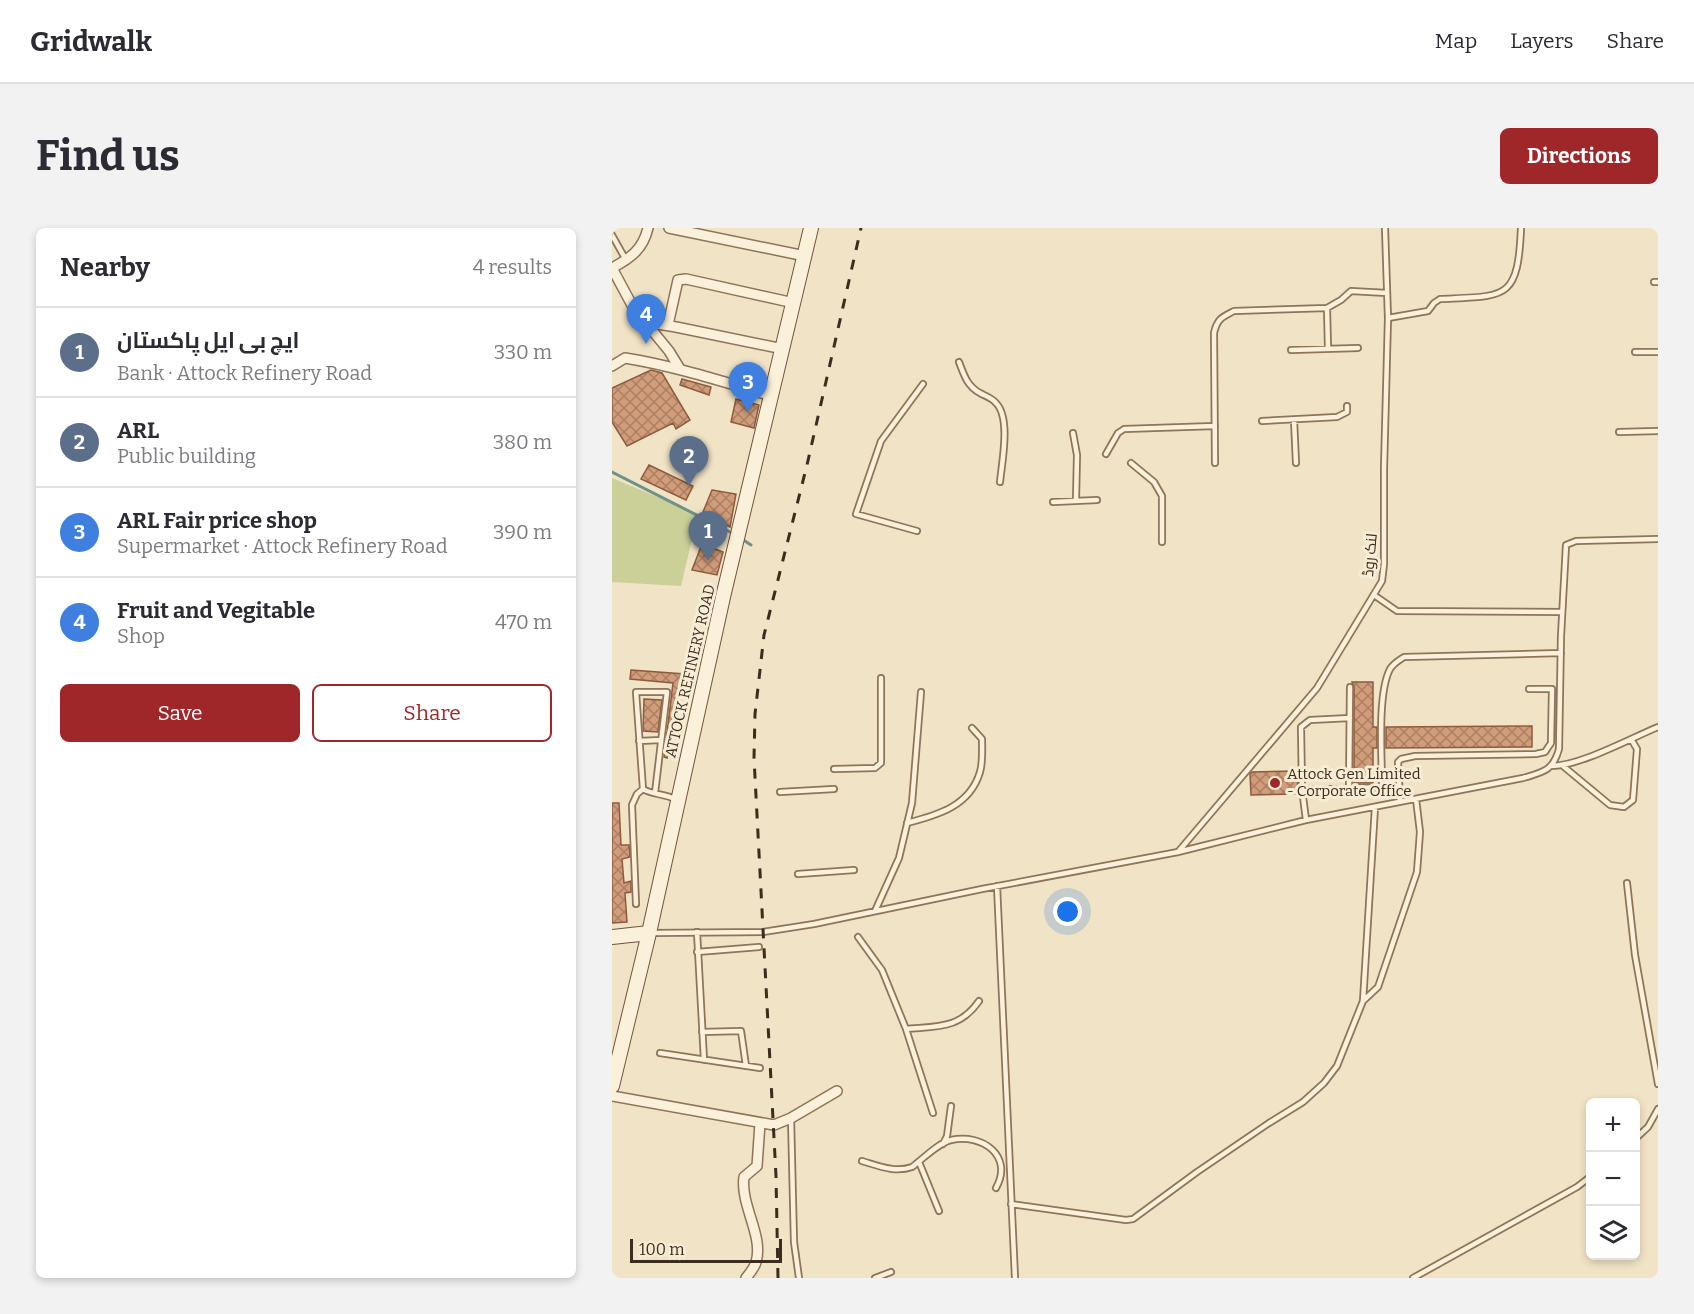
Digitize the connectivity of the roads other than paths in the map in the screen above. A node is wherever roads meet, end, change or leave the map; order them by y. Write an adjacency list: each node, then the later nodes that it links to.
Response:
1 (648, 228): 8 (street)
2 (669, 228): 7 (street)
3 (811, 228): 7 (street, ATTOCK REFINERY ROAD)
4 (1386, 228): 10 (lane, لنک روڈ)
5 (1521, 228): 13 (lane)
6 (612, 235): 8 (lane)
7 (805, 256): 11 (street, ATTOCK REFINERY ROAD)
8 (626, 260): 9 (street)
9 (612, 268): 14 (street)
10 (1387, 293): 12 (lane); 13 (lane, لنک روڈ)
11 (794, 303): 15 (street); 18 (street, ATTOCK REFINERY ROAD)
12 (1327, 308): 16 (lane); 30 (lane)
13 (1388, 318): 45 (lane, لنک روڈ)
14 (646, 322): 15 (street); 24 (street)
15 (668, 325): 18 (street)
16 (1328, 348): 17 (lane); 19 (lane)
17 (1358, 348)
18 (783, 350): 26 (street, ATTOCK REFINERY ROAD)
19 (1291, 350)
20 (1635, 352): 21 (lane)
21 (1658, 352)
22 (959, 362): 38 (lane)
23 (612, 366): 24 (street)
24 (680, 369): 26 (street)
25 (923, 384): 42 (lane)
26 (772, 396): 70 (street, ATTOCK REFINERY ROAD)
27 (1347, 406): 28 (lane)
28 (1294, 420): 29 (lane); 37 (lane)
29 (1262, 421)
30 (1215, 426): 34 (lane); 36 (lane)
31 (1658, 431): 32 (lane)
32 (1618, 432)
33 (1072, 433): 39 (lane)
34 (1106, 454)
35 (1131, 463): 44 (lane)
36 (1215, 463)
37 (1296, 463)
38 (1000, 482)
39 (1076, 500): 40 (lane); 41 (lane)
40 (1097, 500)
41 (1053, 502)
42 (917, 531)
43 (1658, 539): 46 (lane)
44 (1162, 542)
45 (1374, 595): 46 (lane); 75 (lane, لنک روڈ)
46 (1562, 612): 47 (lane)
47 (1561, 653): 58 (lane); 61 (lane)
48 (881, 678): 60 (lane)
49 (1350, 687): 52 (lane)
50 (1529, 688): 62 (lane)
51 (921, 692): 74 (lane)
52 (1350, 718): 63 (lane); 66 (lane)
53 (1658, 727): 55 (lane)
54 (972, 728): 74 (lane)
55 (1631, 739): 59 (lane); 59 (lane)
56 (661, 740): 57 (lane); 57 (lane); 68 (lane)
57 (639, 741): 64 (lane)
58 (1551, 766): 59 (lane); 69 (lane)
59 (1563, 766)
60 (834, 769)
61 (1382, 787): 62 (lane); 63 (lane)
62 (1399, 787): 71 (lane)
63 (1349, 788): 66 (lane)
64 (643, 789): 68 (lane); 80 (lane)
65 (834, 789): 67 (lane)
66 (1302, 789): 73 (lane)
67 (780, 792)
68 (655, 793): 70 (lane)
69 (1416, 799): 71 (lane); 89 (lane)
70 (678, 800): 83 (street, ATTOCK REFINERY ROAD)
71 (1400, 802): 72 (lane)
72 (1375, 807): 73 (lane); 89 (lane)
73 (1306, 820): 75 (lane)
74 (907, 823): 81 (lane)
75 (1178, 852): 79 (lane)
76 (854, 870): 77 (lane)
77 (798, 874)
78 (1627, 883): 96 (lane)
79 (997, 886): 81 (lane); 111 (lane)
80 (636, 904)
81 (875, 911): 82 (lane)
82 (697, 932): 83 (lane); 87 (lane)
83 (649, 933): 84 (street); 97 (street, ATTOCK REFINERY ROAD)
84 (612, 937)
85 (858, 937): 90 (lane)
86 (759, 947): 87 (lane)
87 (697, 952): 91 (lane)
88 (979, 1001): 90 (lane)
89 (1362, 1001): 111 (lane)
90 (906, 1029): 102 (lane)
91 (702, 1032): 93 (lane); 94 (lane)
92 (660, 1053): 93 (lane)
93 (704, 1060): 94 (lane)
94 (746, 1066): 95 (lane)
95 (760, 1068)
96 (1658, 1084)
97 (612, 1086)
98 (837, 1091): 103 (street)
99 (612, 1096): 104 (street)
100 (951, 1106): 106 (lane)
101 (1658, 1109): 105 (lane)
102 (933, 1113)
103 (792, 1118): 104 (street); 115 (lane)
104 (760, 1123): 114 (street)
105 (1640, 1134)
106 (944, 1144): 108 (lane); 110 (lane)
107 (862, 1161): 108 (lane)
108 (919, 1162): 112 (lane)
109 (1586, 1180): 118 (lane)
110 (996, 1188)
111 (1011, 1204): 117 (lane)
112 (939, 1211)
113 (891, 1272): 116 (lane)
114 (746, 1278)
115 (800, 1278)
116 (875, 1278)
117 (1015, 1278)
118 (1413, 1278)

